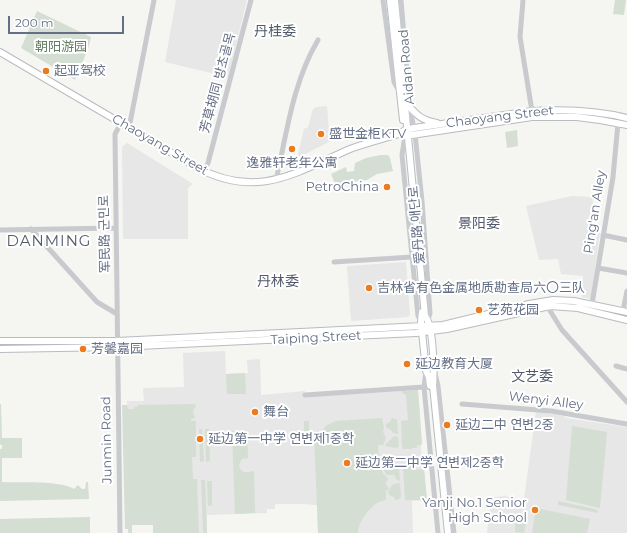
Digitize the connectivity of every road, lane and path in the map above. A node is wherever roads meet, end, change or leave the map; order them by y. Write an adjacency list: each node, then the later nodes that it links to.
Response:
1 (154, 0): 18 (street)
2 (251, 0): 20 (street, 芳草胡同 방초골목)
3 (383, 0): 10 (street, Aidan Road)
4 (390, 0): 10 (main road, Aidan Road)
5 (395, 0): 11 (main road, Aidan Road)
6 (401, 0): 11 (street, Aidan Road)
7 (523, 0): 12 (street)
8 (318, 40): 21 (street)
9 (0, 52): 14 (main road, Chaoyang Street)
10 (399, 90): 19 (main road, 爱丹路 애단로)
11 (408, 105): 16 (main road); 19 (main road, Aidan Road)
12 (532, 111): 13 (main road, Chaoyang Street); 16 (main road, Chaoyang Street)
13 (627, 118)
14 (121, 123): 18 (main road, Chaoyang Street); 22 (street, 军民路 군민로)
15 (618, 123): 17 (main road, Chaoyang Street); 19 (main road, Chaoyang Street); 25 (street, Ping'an Alley)
16 (442, 124): 19 (main road, Chaoyang Street)
17 (627, 125)
18 (129, 128): 20 (main road, Chaoyang Street)
19 (408, 132): 21 (main road, Chaoyang Street); 27 (street, 爱丹路 애단로); 37 (main road, 爱丹路 애단로); 38 (main road, 爱丹路 애단로)
20 (204, 171): 21 (main road, Chaoyang Street)
21 (276, 180)
22 (116, 228): 24 (street); 35 (street, 军民路 군민로)
23 (0, 230): 24 (street)
24 (31, 230): 35 (street)
25 (603, 235): 26 (street); 29 (street, Ping'an Alley)
26 (627, 240)
27 (412, 257): 28 (street); 38 (street, 爱丹路 애단로)
28 (334, 262)
29 (598, 268): 30 (street); 32 (street, Ping'an Alley)
30 (627, 273)
31 (627, 291): 34 (street)
32 (592, 304): 34 (main road, Taiping Street); 37 (main road, Taiping Street)
33 (547, 306): 36 (main road, Taiping Street); 37 (main road, Taiping Street); 50 (street)
34 (625, 312)
35 (117, 314): 40 (street, 军民路 군민로)
36 (627, 320)
37 (429, 325): 38 (main road, Taiping Street); 42 (main road, 爱丹路 애단로)
38 (422, 326): 40 (main road, Taiping Street); 41 (main road, 爱丹路 애단로)
39 (0, 341): 40 (main road, Taiping Street)
40 (117, 344): 43 (main road, Taiping Street); 53 (street, Junmin Road)
41 (424, 347): 42 (main road); 46 (main road, 爱丹路 애단로)
42 (432, 347): 47 (main road, 爱丹路 애단로)
43 (0, 349)
44 (616, 366): 45 (street)
45 (627, 368)
46 (426, 371): 48 (street); 55 (main road)
47 (434, 371): 56 (main road); 57 (street)
48 (424, 387): 49 (street); 54 (street)
49 (305, 395)
50 (627, 402)
51 (462, 404): 52 (street, Wenyi Alley)
52 (627, 424)
53 (120, 533)
54 (438, 533)
55 (444, 533)
56 (448, 533)
57 (454, 533)

